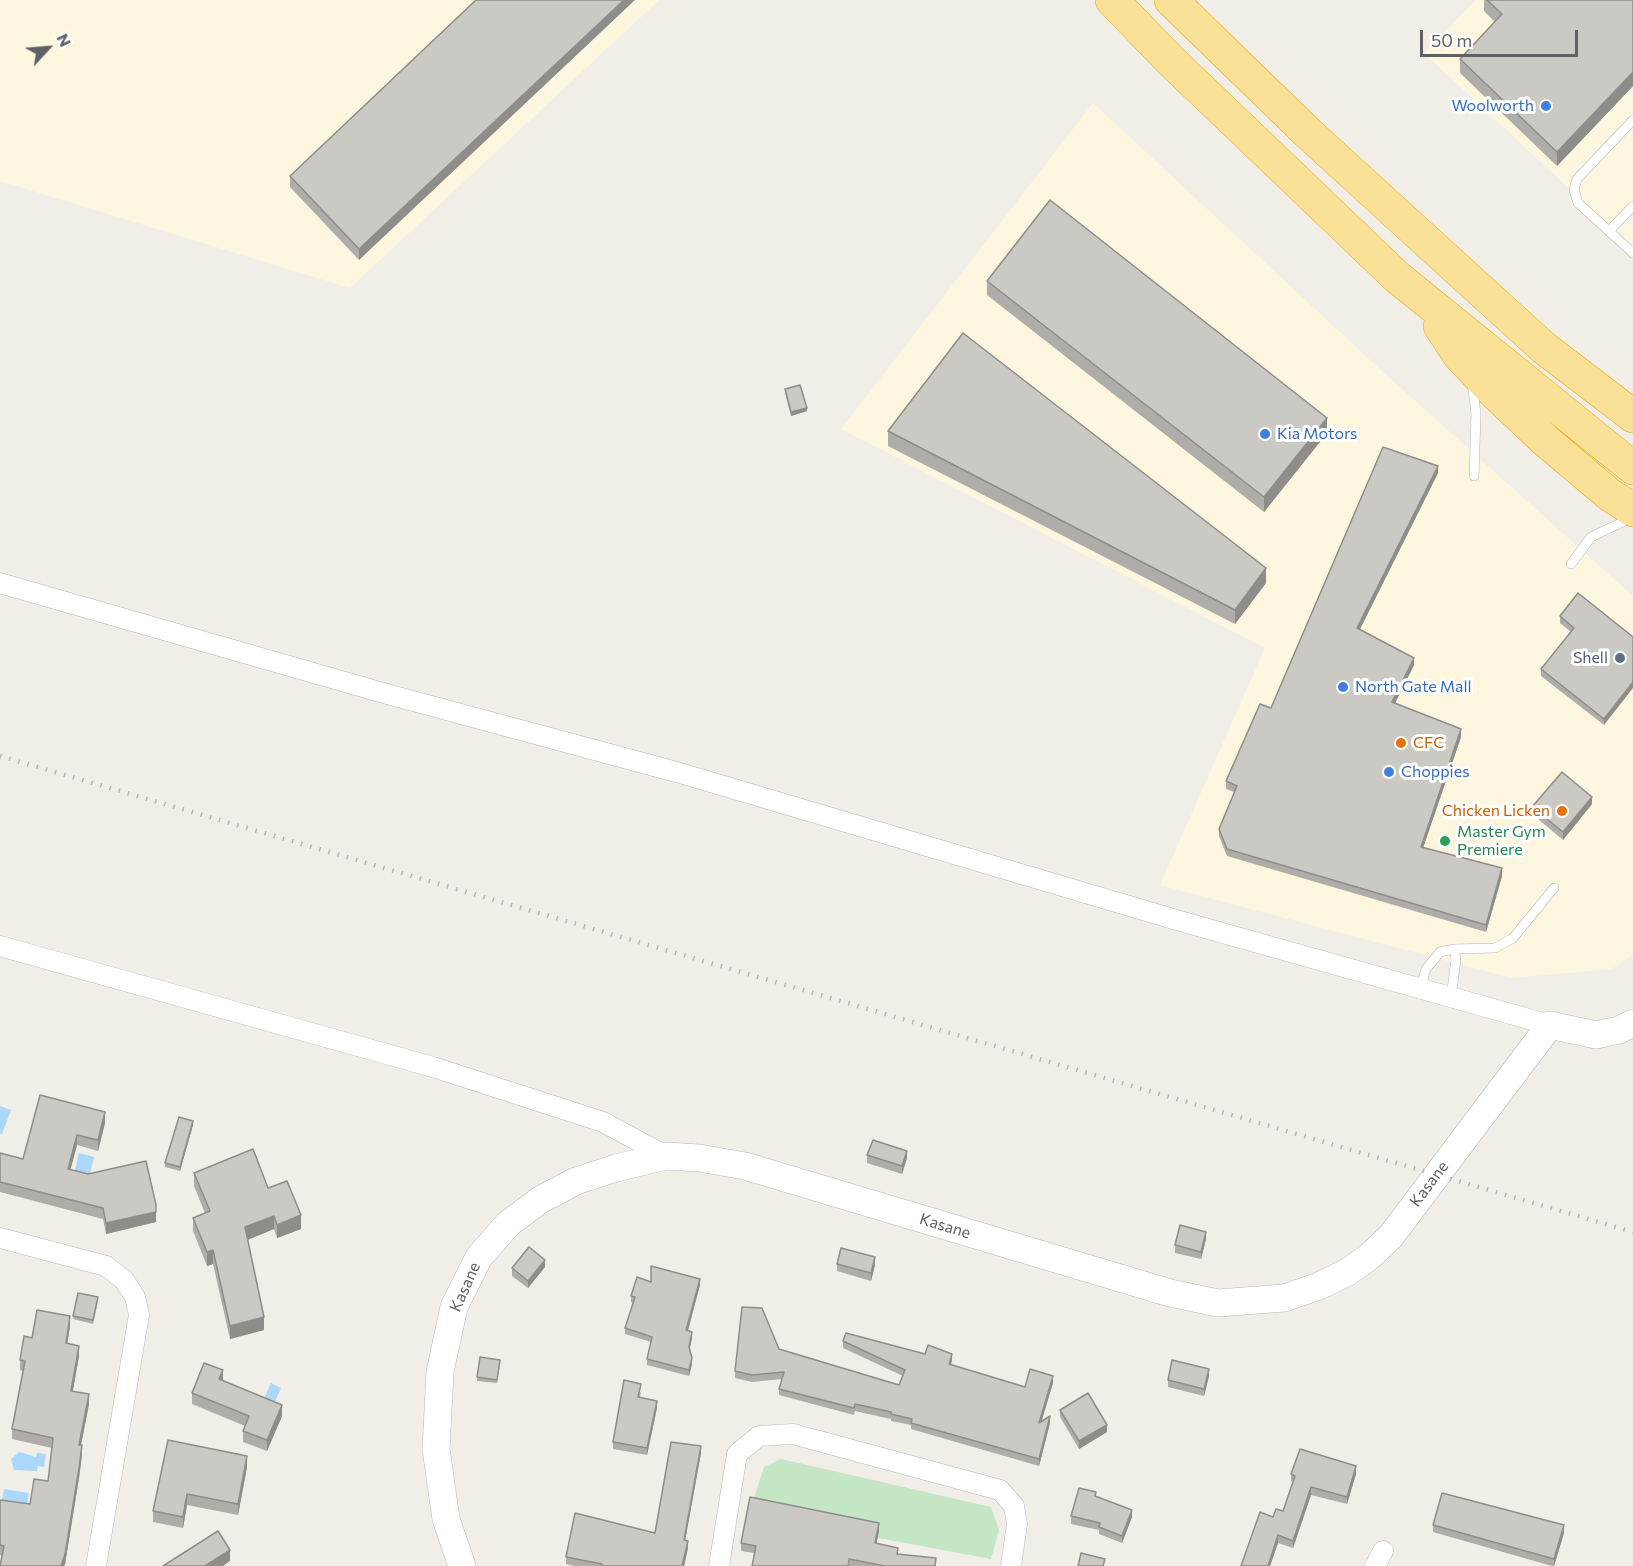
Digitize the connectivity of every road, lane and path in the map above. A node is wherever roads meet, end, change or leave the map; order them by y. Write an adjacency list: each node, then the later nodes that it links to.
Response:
1 (1112, 0): 7 (highway)
2 (1172, 0): 8 (highway)
3 (1633, 120): 5 (lane)
4 (1633, 206): 5 (lane)
5 (1609, 231): 6 (lane)
6 (1633, 253)
7 (1422, 297): 9 (highway); 12 (highway)
8 (1544, 348): 10 (highway); 11 (highway)
9 (1471, 368): 13 (lane); 14 (highway)
10 (1633, 398)
11 (1633, 416)
12 (1633, 468)
13 (1474, 476)
14 (1633, 510)
15 (1633, 517): 16 (lane)
16 (1571, 564)
17 (0, 582): 21 (street)
18 (1554, 888): 20 (lane)
19 (0, 946): 25 (street)
20 (1454, 949): 21 (lane); 22 (lane)
21 (1420, 989): 22 (street)
22 (1451, 997): 24 (street)
23 (1633, 1023): 24 (street)
24 (1550, 1025): 25 (street, Kasane)
25 (666, 1156): 28 (street, Kasane)
26 (0, 1238): 27 (street)
27 (96, 1566)
28 (462, 1566)
29 (719, 1566): 30 (street)
30 (1011, 1566)

